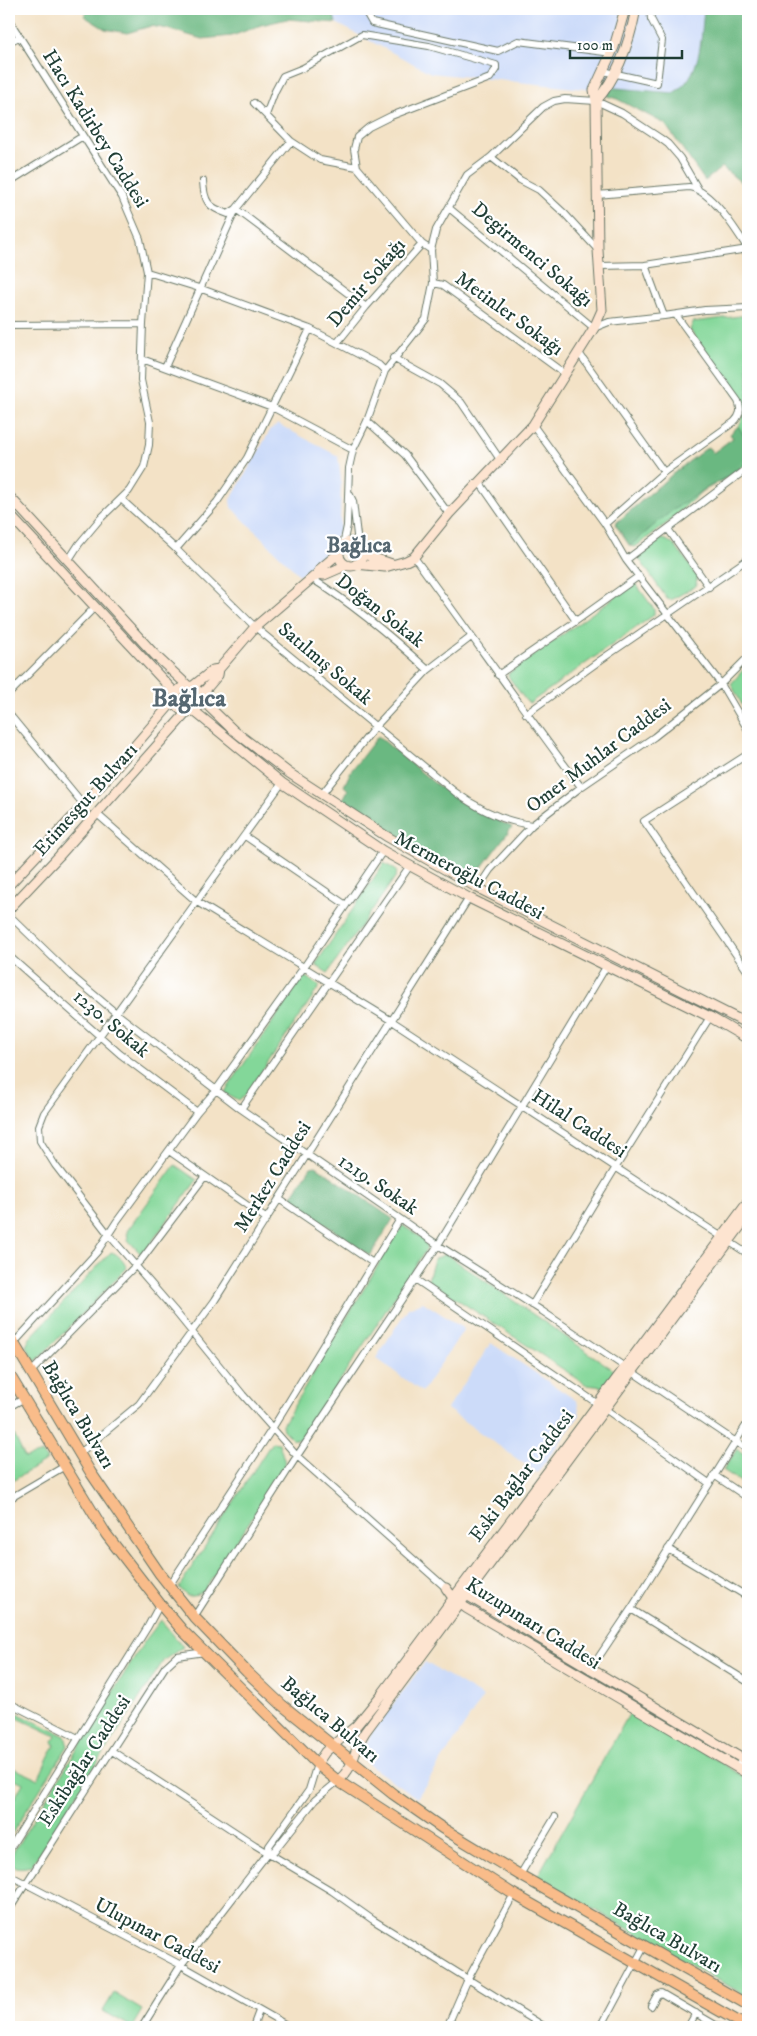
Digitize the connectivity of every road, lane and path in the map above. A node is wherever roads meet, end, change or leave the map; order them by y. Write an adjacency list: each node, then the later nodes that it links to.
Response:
1 (364, 9): 8 (street)
2 (625, 9): 8 (street)
3 (636, 9): 10 (street)
4 (650, 9): 10 (street)
5 (9, 20): 6 (street, Hacı Kadirbey Caddesi)
6 (18, 37): 7 (street); 14 (street, Hacı Kadirbey Caddesi)
7 (9, 42)
8 (612, 53): 9 (street)
9 (603, 72): 10 (street); 11 (street)
10 (614, 74): 11 (street)
11 (596, 102): 16 (street); 20 (street); 21 (street)
12 (254, 103): 13 (street)
13 (266, 115): 15 (street); 17 (street)
14 (83, 136): 19 (street); 30 (street, Hacı Kadirbey Caddesi)
15 (291, 141): 17 (street); 23 (street)
16 (491, 157): 22 (street); 27 (street)
17 (357, 166): 24 (street)
18 (203, 181): 23 (street)
19 (9, 182)
20 (698, 190): 21 (street); 25 (street)
21 (597, 195): 27 (street)
22 (449, 208): 26 (street); 39 (street, Degirmenci Sokağı)
23 (236, 209): 32 (street); 33 (street)
24 (422, 244): 26 (street); 33 (street, Demir Sokağı)
25 (748, 249): 28 (street)
26 (431, 250): 31 (street)
27 (598, 250): 29 (street)
28 (645, 265): 29 (street); 36 (street)
29 (600, 266): 39 (street)
30 (147, 272): 32 (street); 37 (street, Hacı Kadirbey Caddesi)
31 (434, 283): 43 (street); 47 (street, Metinler Sokağı)
32 (199, 288): 40 (street); 45 (street)
33 (366, 307): 41 (street, Demir Sokağı)
34 (748, 308): 35 (street)
35 (676, 314): 36 (street); 54 (street)
36 (664, 316): 39 (street)
37 (143, 324): 38 (street); 44 (street, Hacı Kadirbey Caddesi)
38 (9, 325)
39 (594, 328): 42 (street)
40 (310, 329): 41 (street); 48 (street)
41 (338, 343): 46 (street)
42 (578, 353): 47 (street); 54 (street)
43 (393, 358): 46 (street); 52 (street)
44 (142, 359): 45 (street); 58 (street, Hacı Kadirbey Caddesi)
45 (165, 367): 48 (street)
46 (385, 371): 49 (street)
47 (565, 374): 50 (street)
48 (272, 407): 51 (street); 65 (street)
49 (367, 421): 51 (street); 60 (street)
50 (533, 425): 52 (street); 61 (street)
51 (352, 450): 56 (street)
52 (501, 461): 55 (street)
53 (748, 468): 62 (street)
54 (664, 472): 61 (street)
55 (480, 482): 60 (street); 77 (street)
56 (348, 493): 63 (street); 64 (street)
57 (9, 496): 69 (street)
58 (122, 500): 65 (street, Satılmış Sokak); 69 (street, Hacı Kadirbey Caddesi)
59 (9, 514): 75 (street)
60 (449, 514): 66 (street)
61 (605, 524): 68 (street)
62 (668, 529): 68 (street); 74 (street)
63 (360, 548): 64 (street); 70 (street); 71 (street)
64 (341, 549): 71 (street); 72 (street)
65 (176, 550): 78 (street, Satılmış Sokak)
66 (414, 557): 70 (street); 79 (street)
67 (748, 559): 74 (street)
68 (626, 560): 73 (street)
69 (68, 561): 85 (street)
70 (392, 564): 71 (street)
71 (352, 565): 72 (street)
72 (314, 576): 78 (street); 82 (street, Doğan Sokak)
73 (639, 576): 76 (street); 77 (street)
74 (709, 587): 76 (street)
75 (95, 607): 86 (street); 87 (street)
76 (667, 614): 84 (street); 91 (street)
77 (576, 621): 83 (street)
78 (255, 627): 81 (street); 92 (street, Satılmış Sokak)
79 (471, 637): 82 (street); 83 (street)
80 (748, 657): 84 (street, Omer Muhlar Caddesi)
81 (219, 669): 85 (street); 88 (street)
82 (428, 670): 92 (street)
83 (498, 675): 91 (street)
84 (721, 684): 93 (street); 96 (street, Omer Muhlar Caddesi)
85 (190, 686): 87 (street); 88 (street)
86 (9, 694)
87 (175, 697): 89 (street); 98 (street, Etimesgut Bulvarı)
88 (202, 697): 89 (street); 97 (street, Mermeroğlu Caddesi)
89 (190, 712): 95 (street, Mermeroğlu Caddesi); 99 (street, Etimesgut Bulvarı)
90 (9, 714): 98 (street)
91 (526, 714): 96 (street)
92 (375, 727): 97 (street); 100 (street, Satılmış Sokak)
93 (748, 730)
94 (748, 754): 114 (street)
95 (282, 782): 101 (street); 102 (street, Mermeroğlu Caddesi)
96 (581, 787): 100 (street, Omer Muhlar Caddesi)
97 (322, 794): 105 (street, Mermeroğlu Caddesi)
98 (84, 805): 104 (street, Etimesgut Bulvarı)
99 (97, 814): 107 (street, Hilal Caddesi); 109 (street, Etimesgut Bulvarı)
100 (532, 825): 105 (street, Omer Muhlar Caddesi)
101 (245, 836): 107 (street); 108 (street)
102 (383, 851): 103 (street, Mermeroğlu Caddesi); 108 (street)
103 (410, 867): 106 (street, Mermeroğlu Caddesi); 115 (street)
104 (9, 885)
105 (478, 888): 119 (street, Mermeroğlu Caddesi)
106 (469, 898): 113 (street, Mermeroğlu Caddesi); 118 (street, Merkez Caddesi)
107 (197, 902): 112 (street, Hilal Caddesi); 116 (street)
108 (346, 906): 112 (street)
109 (9, 909)
110 (9, 915): 116 (street, 1219. Sokak)
111 (9, 956): 120 (street, 1230. Sokak)
112 (304, 967): 115 (street, Hilal Caddesi); 122 (street)
113 (606, 967): 117 (street, Mermeroğlu Caddesi); 123 (street)
114 (748, 972)
115 (328, 983): 118 (street, Hilal Caddesi); 124 (street)
116 (116, 1013): 120 (street); 122 (street, 1219. Sokak)
117 (710, 1017): 121 (street, Mermeroğlu Caddesi); 128 (street)
118 (392, 1022): 123 (street, Hilal Caddesi); 127 (street, Merkez Caddesi)
119 (748, 1024)
120 (98, 1036): 125 (street, 1230. Sokak); 135 (street)
121 (748, 1039)
122 (216, 1090): 124 (street, 1219. Sokak); 125 (street)
123 (521, 1106): 128 (street, Hilal Caddesi); 137 (street)
124 (241, 1109): 127 (street, 1219. Sokak)
125 (197, 1112): 126 (street)
126 (169, 1151): 129 (street); 135 (street)
127 (306, 1155): 130 (street, Merkez Caddesi); 134 (street, 1219. Sokak)
128 (616, 1167): 136 (street, Hilal Caddesi); 142 (street)
129 (205, 1176): 133 (street); 140 (street)
130 (279, 1199): 133 (street, Merkez Caddesi); 139 (street)
131 (748, 1202): 136 (street, Eski Bağlar Caddesi)
132 (748, 1216): 136 (street)
133 (268, 1219): 143 (street, Merkez Caddesi)
134 (400, 1219): 137 (street, 1219. Sokak); 139 (street)
135 (109, 1234): 140 (street); 144 (street)
136 (726, 1238): 138 (street, Hilal Caddesi); 145 (street, Eski Bağlar Caddesi)
137 (438, 1245): 141 (street); 142 (street, 1219. Sokak)
138 (748, 1254)
139 (373, 1263): 152 (street)
140 (136, 1266): 143 (street); 146 (street)
141 (415, 1279): 149 (street); 156 (street)
142 (532, 1305): 145 (street, 1219. Sokak)
143 (192, 1332): 152 (street); 155 (street, Merkez Caddesi)
144 (11, 1339): 146 (main road, Bağlıca Bulvarı)
145 (630, 1369): 149 (street, Eski Bağlar Caddesi); 153 (street, 1219. Sokak)
146 (31, 1372): 155 (main road, Bağlıca Bulvarı)
147 (9, 1374): 148 (main road, Bağlıca Bulvarı)
148 (23, 1400): 150 (street); 157 (main road, Bağlıca Bulvarı)
149 (602, 1406): 159 (street); 165 (street, Eski Bağlar Caddesi)
150 (9, 1407)
151 (748, 1422): 153 (street)
152 (272, 1429): 156 (street); 163 (street)
153 (735, 1442): 154 (street, 1219. Sokak); 158 (street)
154 (748, 1450)
155 (80, 1453): 163 (main road, Bağlıca Bulvarı)
156 (297, 1456): 164 (street); 169 (street)
157 (65, 1466): 161 (street); 167 (main road, Bağlıca Bulvarı)
158 (714, 1475): 159 (street); 160 (street)
159 (709, 1483): 162 (street)
160 (748, 1498)
161 (9, 1499)
162 (668, 1549): 166 (street); 168 (street)
163 (169, 1586): 169 (main road, Bağlıca Bulvarı)
164 (446, 1588): 165 (street, Kuzupınarı Caddesi)
165 (460, 1597): 171 (street, Kuzupınarı Caddesi); 175 (street, Eski Bağlar Caddesi); 179 (street); 181 (street, Kuzupınarı Caddesi)
166 (748, 1597)
167 (160, 1604): 170 (main road, Bağlıca Bulvarı); 174 (street)
168 (631, 1609): 171 (street); 172 (street)
169 (194, 1617): 175 (main road, Bağlıca Bulvarı)
170 (204, 1652): 177 (street, Eskibağlar Caddesi); 180 (main road, Bağlıca Bulvarı)
171 (590, 1670): 178 (street, Kuzupınarı Caddesi)
172 (748, 1682)
173 (9, 1703): 174 (street)
174 (78, 1738): 185 (street)
175 (332, 1746): 179 (main road, Bağlıca Bulvarı); 180 (street, Eski Bağlar Caddesi)
176 (748, 1748): 178 (street)
177 (112, 1750): 186 (street); 189 (street, Eskibağlar Caddesi)
178 (745, 1760): 181 (street)
179 (353, 1762): 183 (street); 188 (main road, Bağlıca Bulvarı)
180 (317, 1764): 183 (main road, Bağlıca Bulvarı); 186 (street)
181 (737, 1768): 182 (street, Kuzupınarı Caddesi)
182 (748, 1774)
183 (338, 1781): 186 (street); 190 (main road, Bağlıca Bulvarı)
184 (555, 1817): 188 (street)
185 (9, 1850)
186 (268, 1853): 194 (street); 195 (street)
187 (9, 1875): 189 (street, Ulupınar Caddesi)
188 (520, 1875): 192 (main road, Bağlıca Bulvarı)
189 (26, 1884): 191 (street, Eskibağlar Caddesi); 194 (street, Ulupınar Caddesi)
190 (514, 1894): 193 (main road, Bağlıca Bulvarı); 195 (street)
191 (9, 1910)
192 (645, 1945): 193 (street); 196 (main road, Bağlıca Bulvarı)
193 (635, 1962): 206 (street); 209 (main road, Bağlıca Bulvarı)
194 (181, 1965): 198 (street, Ulupınar Caddesi); 201 (street)
195 (468, 1980): 204 (street); 205 (street)
196 (748, 2005)
197 (650, 2006): 199 (street)
198 (259, 2011): 202 (street); 203 (street, Ulupınar Caddesi)
199 (696, 2013): 200 (street); 207 (street)
200 (711, 2025): 208 (street)
201 (142, 2027)
202 (253, 2027)
203 (290, 2027)
204 (447, 2027)
205 (545, 2027)
206 (601, 2027)
207 (688, 2027)
208 (719, 2027)
209 (748, 2027)

